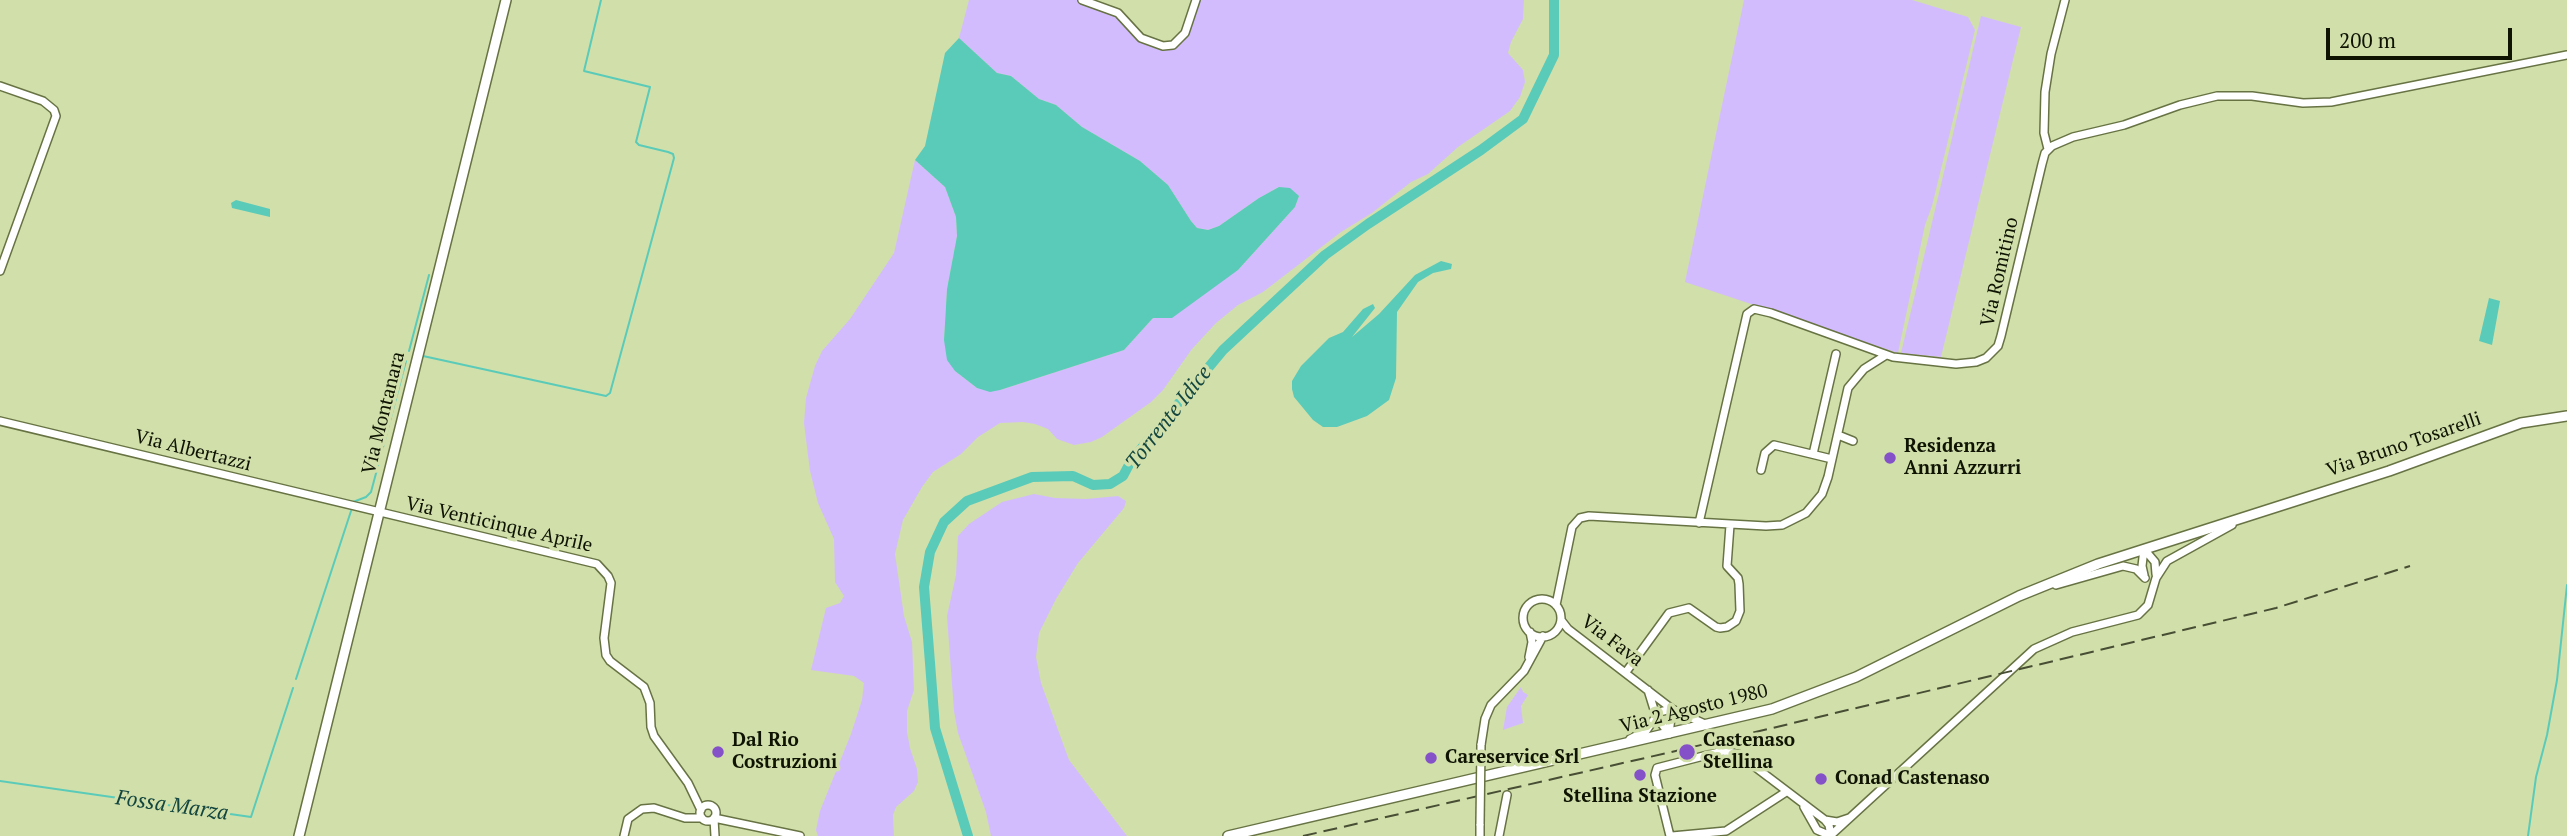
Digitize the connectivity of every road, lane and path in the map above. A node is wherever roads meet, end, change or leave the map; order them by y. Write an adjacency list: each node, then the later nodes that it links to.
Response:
1 (506, 0): 20 (main road, Via Montanara)
2 (1082, 0): 3 (street)
3 (1196, 0)
4 (2065, 0): 7 (street)
5 (2567, 55): 7 (street)
6 (0, 86): 8 (street)
7 (2048, 149): 11 (street, Via Romitino)
8 (0, 271)
9 (1873, 351): 11 (street, Via Romitino); 12 (street); 22 (street, Via Romitino)
10 (1836, 354): 17 (street)
11 (1886, 355): 12 (street)
12 (1864, 369): 15 (street)
13 (2567, 416): 21 (main road, Via Bruno Tosarelli)
14 (0, 421): 20 (street, Via Albertazzi)
15 (1838, 435): 16 (street); 18 (street)
16 (1853, 441)
17 (1813, 454): 18 (street); 19 (street)
18 (1832, 459): 23 (street)
19 (1761, 470)
20 (378, 512): 48 (street, Via Venticinque Aprile); 52 (main road, Via Montanara)
21 (2253, 514): 24 (main road, Via Bruno Tosarelli); 26 (street, Via Bruno Tosarelli)
22 (1699, 523): 23 (street); 27 (street)
23 (1730, 525): 38 (street)
24 (2144, 548): 25 (street); 26 (street); 28 (main road, Via 2 Agosto 1980)
25 (2145, 578): 28 (street); 29 (street)
26 (2156, 578): 29 (street, Via Bruno Tosarelli)
27 (1558, 589): 30 (street); 31 (street)
28 (2032, 590): 42 (main road, Via 2 Agosto 1980)
29 (2151, 591): 50 (street, Via Bruno Tosarelli)
30 (1546, 599): 31 (street); 35 (street)
31 (1556, 605): 32 (street)
32 (1561, 620): 33 (street); 34 (street, Via Fava)
33 (1556, 630): 34 (street); 36 (street)
34 (1571, 631): 38 (street, Via Fava)
35 (1530, 632): 36 (street); 37 (street)
36 (1543, 636): 37 (street)
37 (1529, 662): 57 (street, bridge)
38 (1626, 672): 39 (street, Via Fava)
39 (1646, 687): 40 (street, Via Fava); 41 (street, Via Fava)
40 (1672, 709): 41 (street); 42 (street, Via Fava); 43 (street)
41 (1656, 716): 43 (street, Via Fava); 44 (street)
42 (1708, 725): 43 (main road, Via 2 Agosto 1980)
43 (1670, 734): 44 (main road, Via 2 Agosto 1980)
44 (1613, 747): 56 (main road, Via 2 Agosto 1980)
45 (1786, 792): 47 (street); 59 (street); 59 (street)
46 (1507, 795): 58 (street)
47 (1802, 804): 49 (street); 51 (street)
48 (707, 815): 53 (street); 54 (street, Via Venticinque Aprile); 55 (street, Via Venticinque Aprile)
49 (1809, 817): 60 (street); 61 (street)
50 (1853, 817): 51 (street); 61 (street, Via Bruno Tosarelli)
51 (1825, 820): 61 (street)
52 (299, 836)
53 (624, 836)
54 (714, 836)
55 (800, 836)
56 (1228, 836)
57 (1479, 836)
58 (1499, 836)
59 (1671, 836)
60 (1812, 836)
61 (1830, 836)

